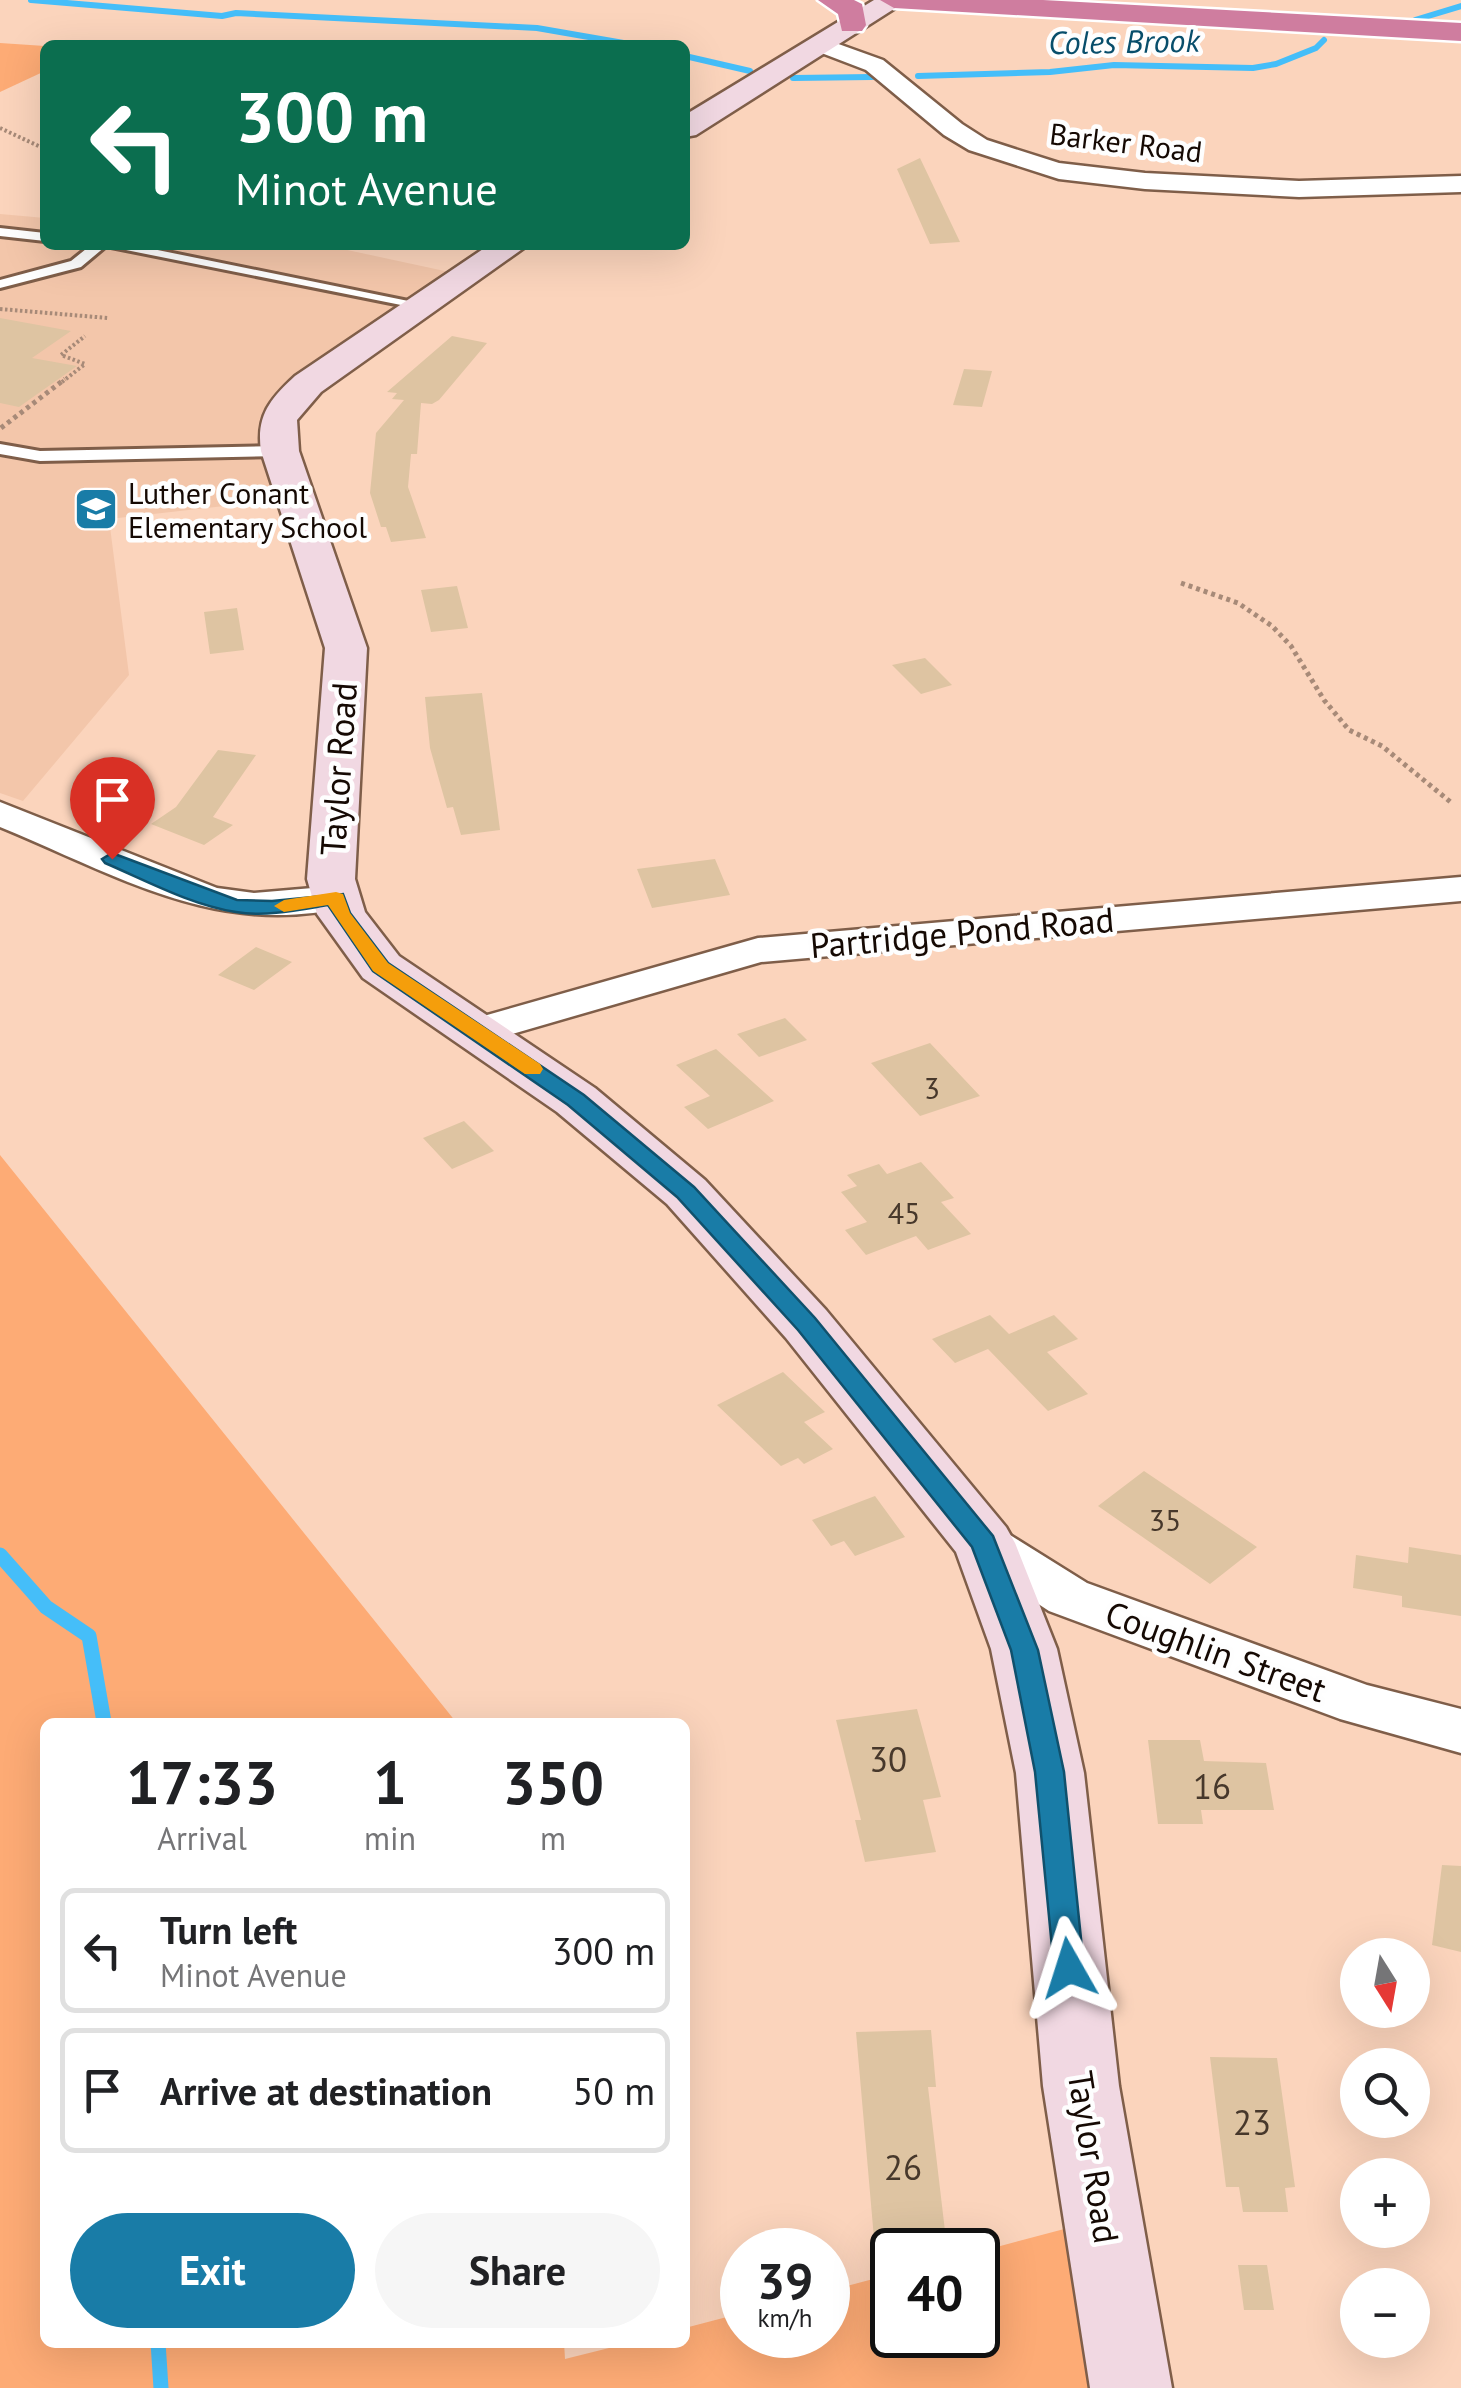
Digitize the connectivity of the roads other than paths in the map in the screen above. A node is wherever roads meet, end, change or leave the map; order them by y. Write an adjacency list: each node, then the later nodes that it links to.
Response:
1 (832, 0): 3 (highway)
2 (894, 0): 3 (street); 4 (highway)
3 (852, 25): 5 (street)
4 (1461, 32)
5 (819, 44): 6 (street); 7 (street, Barker Road)
6 (690, 125)
7 (1461, 184)
8 (0, 232): 9 (lane)
9 (40, 236)
10 (94, 250): 13 (lane)
11 (137, 250): 14 (lane)
12 (504, 250): 14 (street, Taylor Road)
13 (0, 284)
14 (420, 306): 16 (street, Taylor Road)
15 (0, 449): 16 (lane)
16 (280, 451): 19 (street, Taylor Road)
17 (0, 814): 19 (street)
18 (1461, 889): 20 (street, Partridge Pond Road)
19 (336, 898): 20 (street, Taylor Road)
20 (474, 1032): 21 (street, Taylor Road)
21 (984, 1543): 22 (street, Coughlin Street); 23 (street, Taylor Road)
22 (1461, 1732)
23 (1132, 2388)

